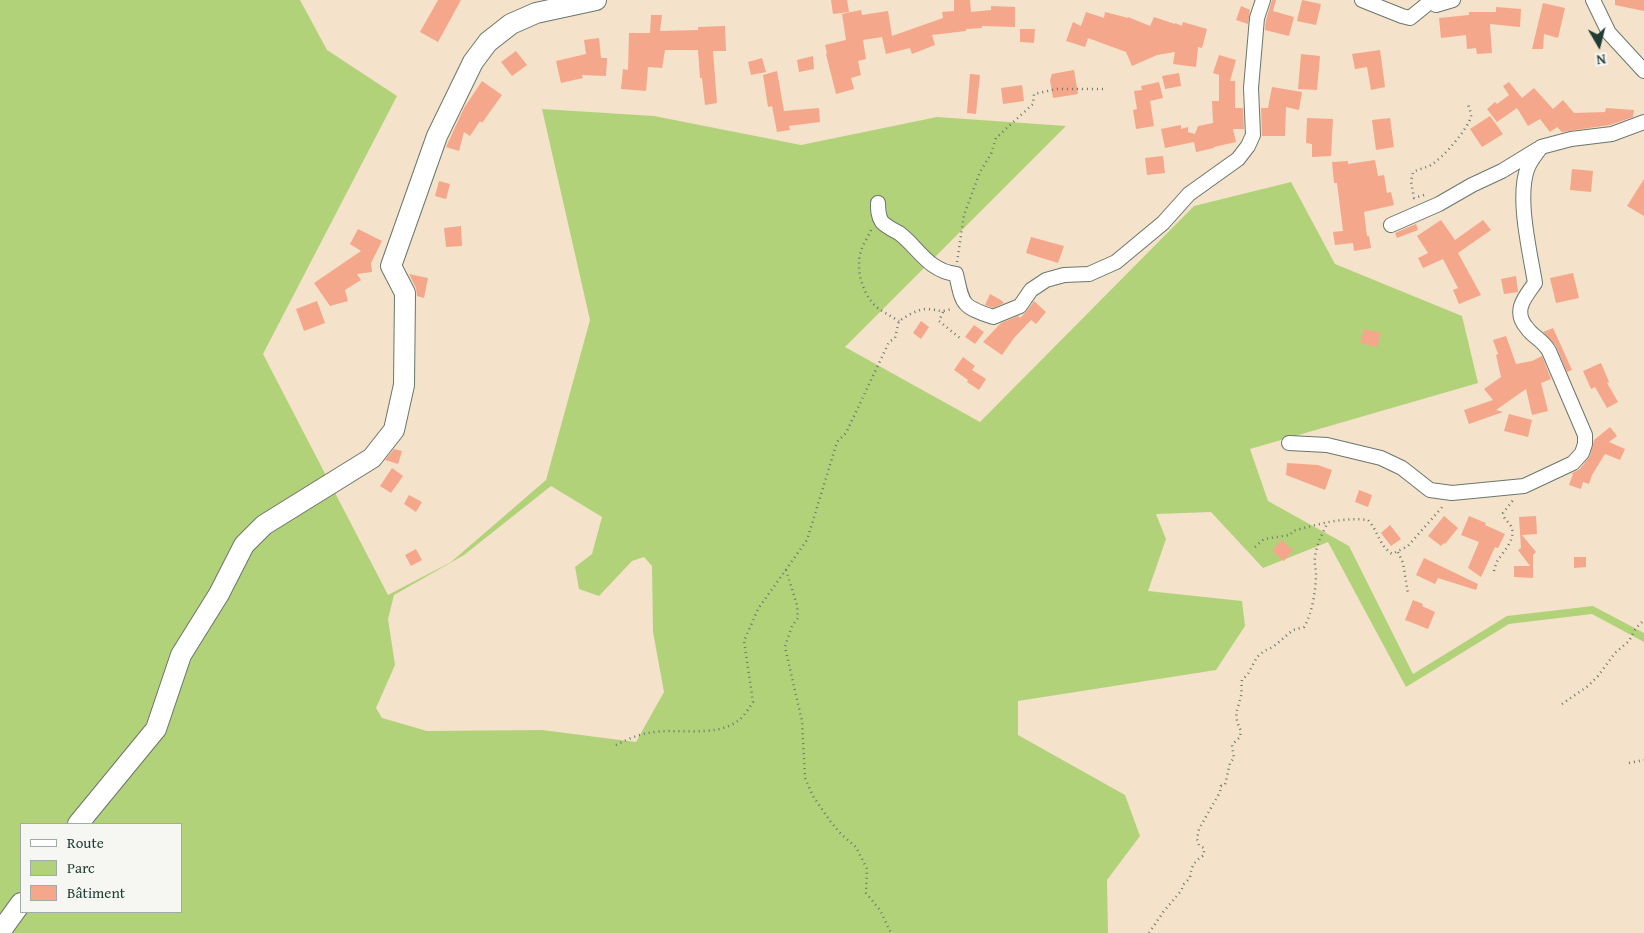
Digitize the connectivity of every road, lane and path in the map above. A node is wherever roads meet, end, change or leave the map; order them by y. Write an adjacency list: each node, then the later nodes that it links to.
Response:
1 (596, 0): 33 (main road)
2 (1263, 0): 15 (street)
3 (1362, 0): 4 (street)
4 (1453, 0)
5 (1592, 0): 6 (street)
6 (1644, 71)
7 (1105, 89): 14 (path)
8 (1468, 104): 11 (path)
9 (1644, 122): 10 (street)
10 (1541, 147): 11 (street); 20 (street)
11 (1439, 204): 13 (street)
12 (878, 210): 14 (street); 17 (path)
13 (1391, 225)
14 (956, 274): 15 (street)
15 (963, 303): 16 (path)
16 (943, 312): 17 (path); 18 (path)
17 (899, 321): 25 (path)
18 (961, 340)
19 (1289, 443): 21 (street)
20 (1524, 486): 21 (street); 26 (path)
21 (1452, 493): 24 (path)
22 (1328, 522): 23 (path); 24 (path); 37 (path)
23 (1255, 547)
24 (1398, 552): 27 (path)
25 (786, 570): 30 (path); 36 (path)
26 (1494, 571)
27 (1408, 594)
28 (1644, 620): 29 (path)
29 (1562, 704)
30 (616, 745)
31 (1644, 760): 32 (path)
32 (1629, 763)
33 (79, 823)
34 (20, 904): 35 (main road)
35 (0, 932)
36 (891, 933)
37 (1149, 933)

